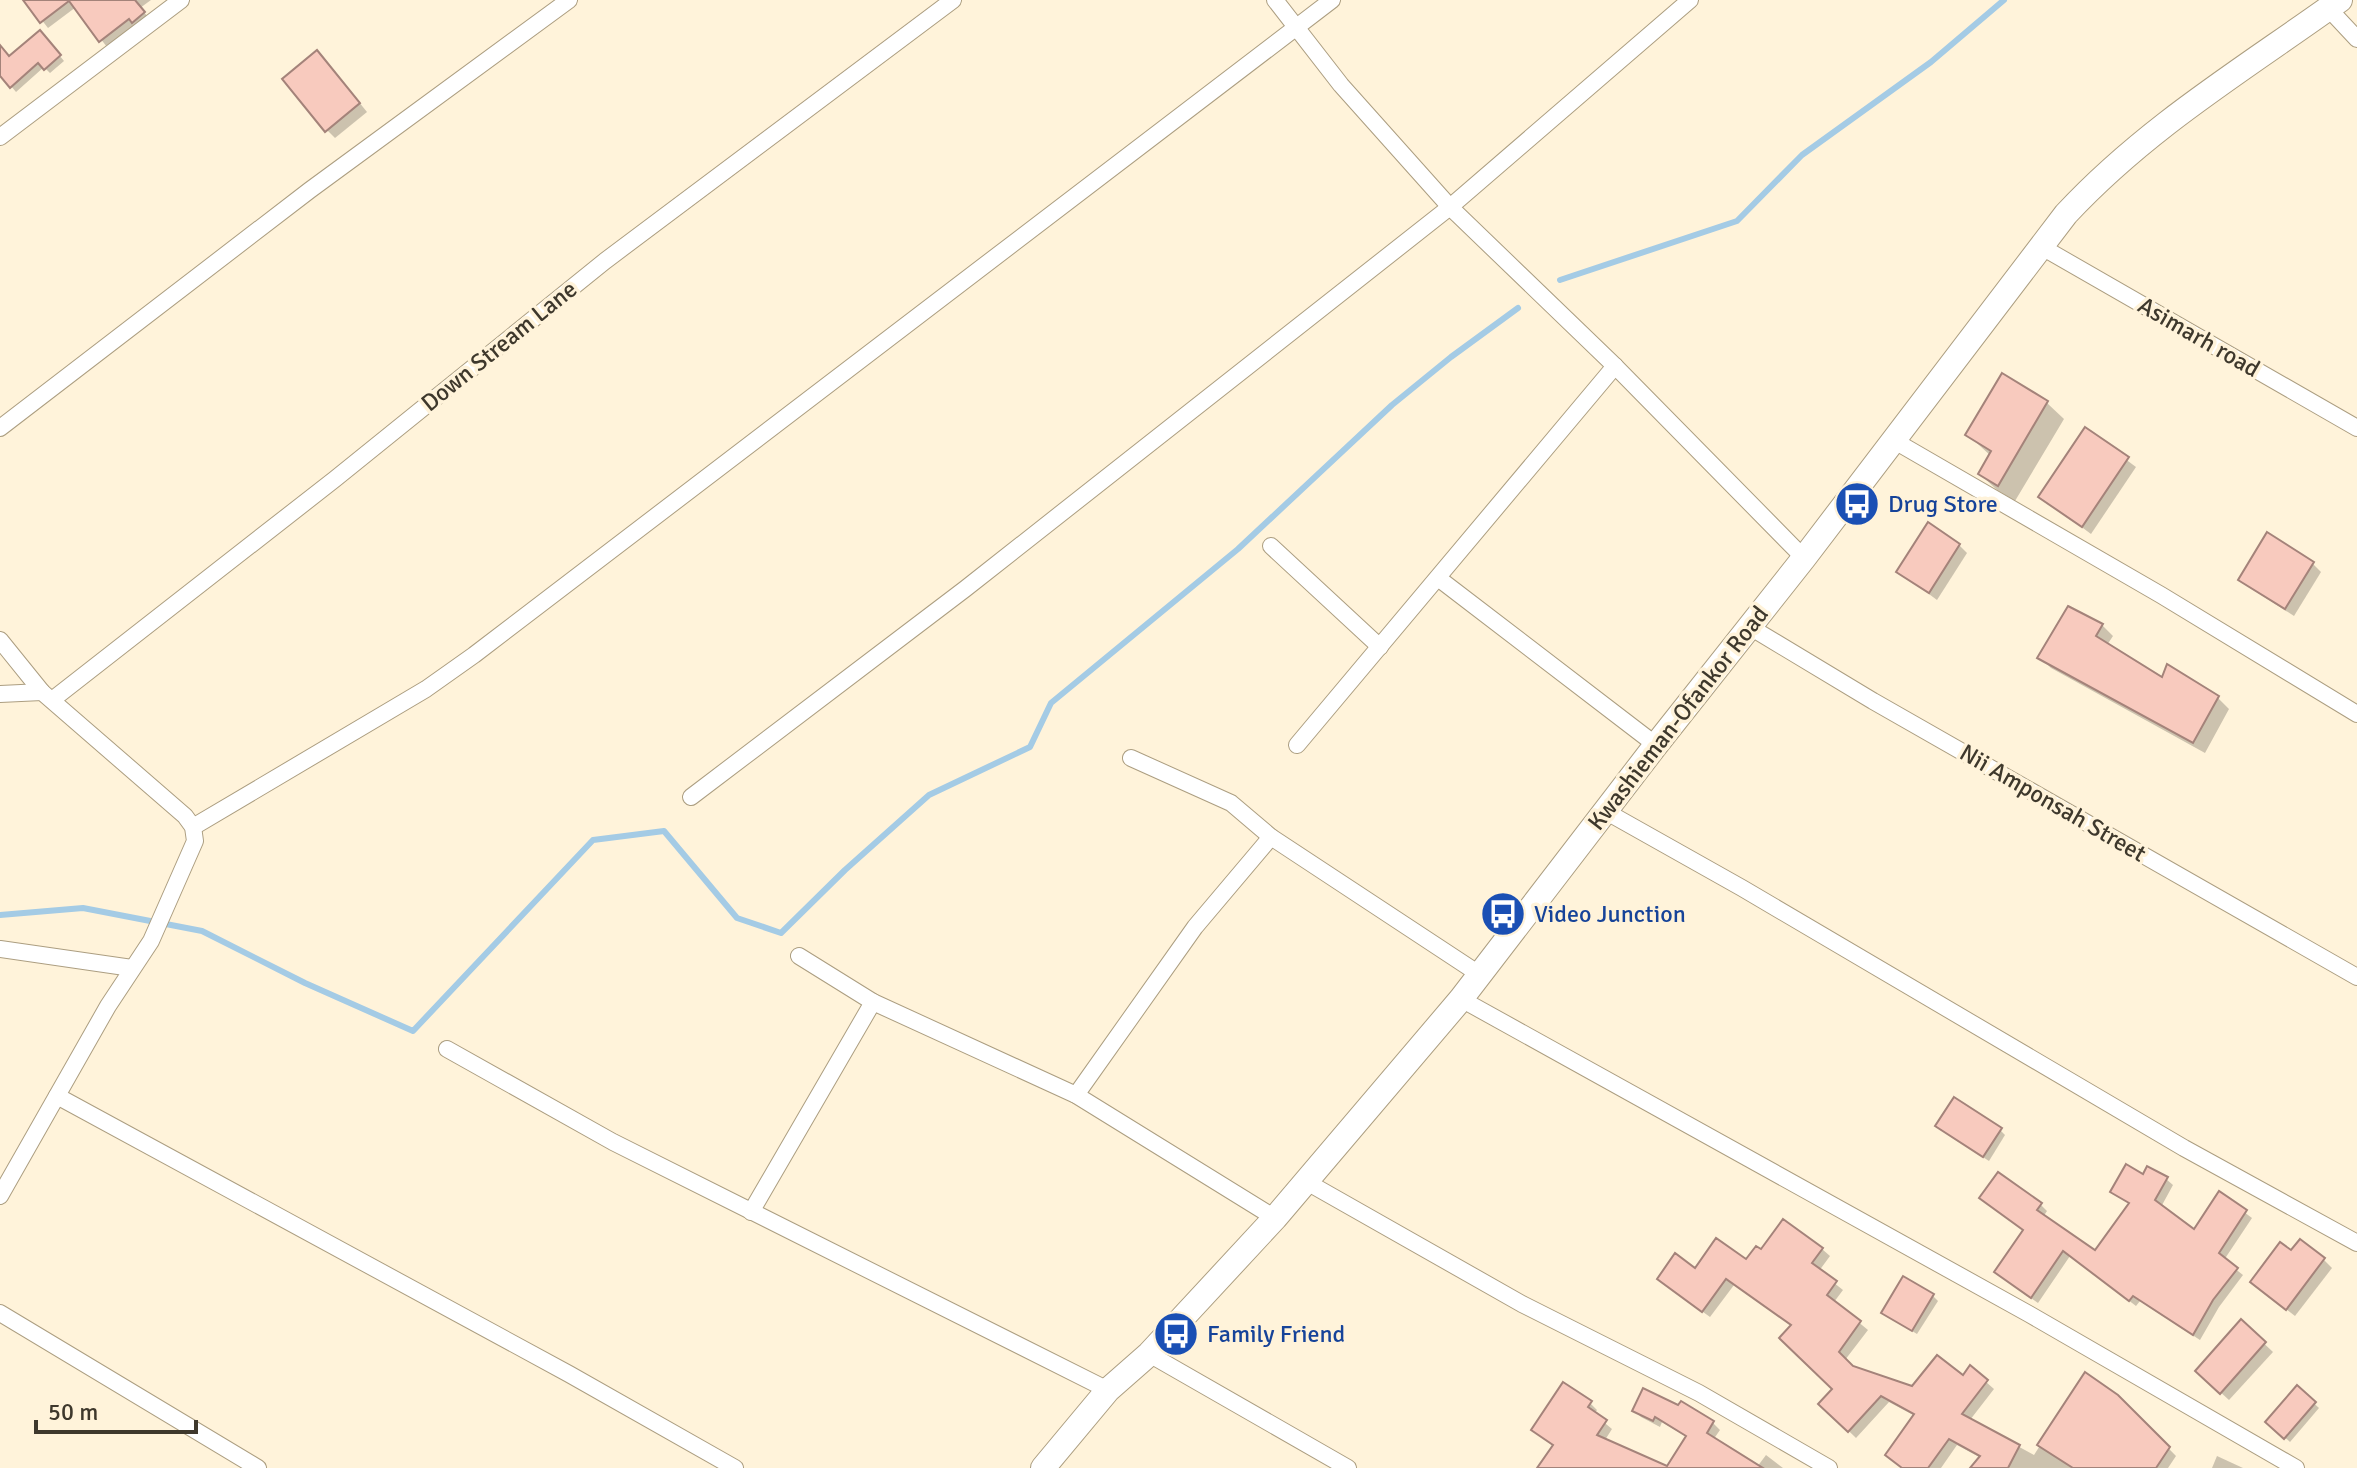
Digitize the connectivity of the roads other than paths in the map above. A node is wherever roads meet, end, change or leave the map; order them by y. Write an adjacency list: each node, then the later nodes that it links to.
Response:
1 (181, 0): 10 (street)
2 (569, 0): 14 (street)
3 (953, 0): 24 (street, Down Stream Lane)
4 (1275, 0): 8 (street)
5 (1332, 0): 8 (street)
6 (1690, 0): 11 (street)
7 (2334, 4): 9 (street); 12 (main road, Kwashieman-Ofankor Road)
8 (1296, 29): 11 (street); 31 (street)
9 (2357, 39)
10 (0, 137)
11 (1450, 207): 13 (street); 29 (street)
12 (2040, 246): 15 (street, Asimarh road); 16 (main road, Kwashieman-Ofankor Road)
13 (1615, 366): 18 (street); 19 (street)
14 (0, 428)
15 (2357, 428)
16 (1893, 440): 18 (main road, Kwashieman-Ofankor Road); 25 (street)
17 (1271, 546): 22 (street)
18 (1804, 558): 20 (main road, Kwashieman-Ofankor Road)
19 (1438, 578): 22 (street); 27 (street)
20 (1750, 627): 27 (main road, Kwashieman-Ofankor Road); 37 (street, Nii Amponsah Street)
21 (0, 640): 24 (street)
22 (1380, 647): 26 (street)
23 (0, 694): 24 (street)
24 (47, 696): 31 (street)
25 (2357, 714)
26 (1297, 745)
27 (1656, 745): 30 (main road, Kwashieman-Ofankor Road)
28 (1131, 758): 32 (street)
29 (691, 797)
30 (1605, 811): 36 (main road, Kwashieman-Ofankor Road); 47 (street)
31 (193, 827): 35 (street)
32 (1271, 837): 36 (street); 41 (street)
33 (0, 949): 35 (street)
34 (799, 956): 39 (street)
35 (132, 968): 42 (street)
36 (1479, 974): 38 (main road, Kwashieman-Ofankor Road)
37 (2357, 977)
38 (1461, 999): 43 (main road, Kwashieman-Ofankor Road); 56 (street)
39 (873, 1002): 41 (street); 45 (street)
40 (447, 1049): 45 (street)
41 (1076, 1095): 46 (street)
42 (57, 1096): 44 (street); 52 (street)
43 (1305, 1181): 46 (main road, Kwashieman-Ofankor Road); 55 (street)
44 (0, 1196)
45 (751, 1212): 50 (street)
46 (1275, 1218): 49 (main road, Kwashieman-Ofankor Road)
47 (2357, 1243)
48 (0, 1313): 51 (street)
49 (1149, 1354): 50 (main road, Kwashieman-Ofankor Road); 54 (street)
50 (1108, 1390): 53 (main road, Kwashieman-Ofankor Road)
51 (258, 1468)
52 (735, 1468)
53 (1043, 1468)
54 (1348, 1468)
55 (1829, 1468)
56 (2296, 1468)

